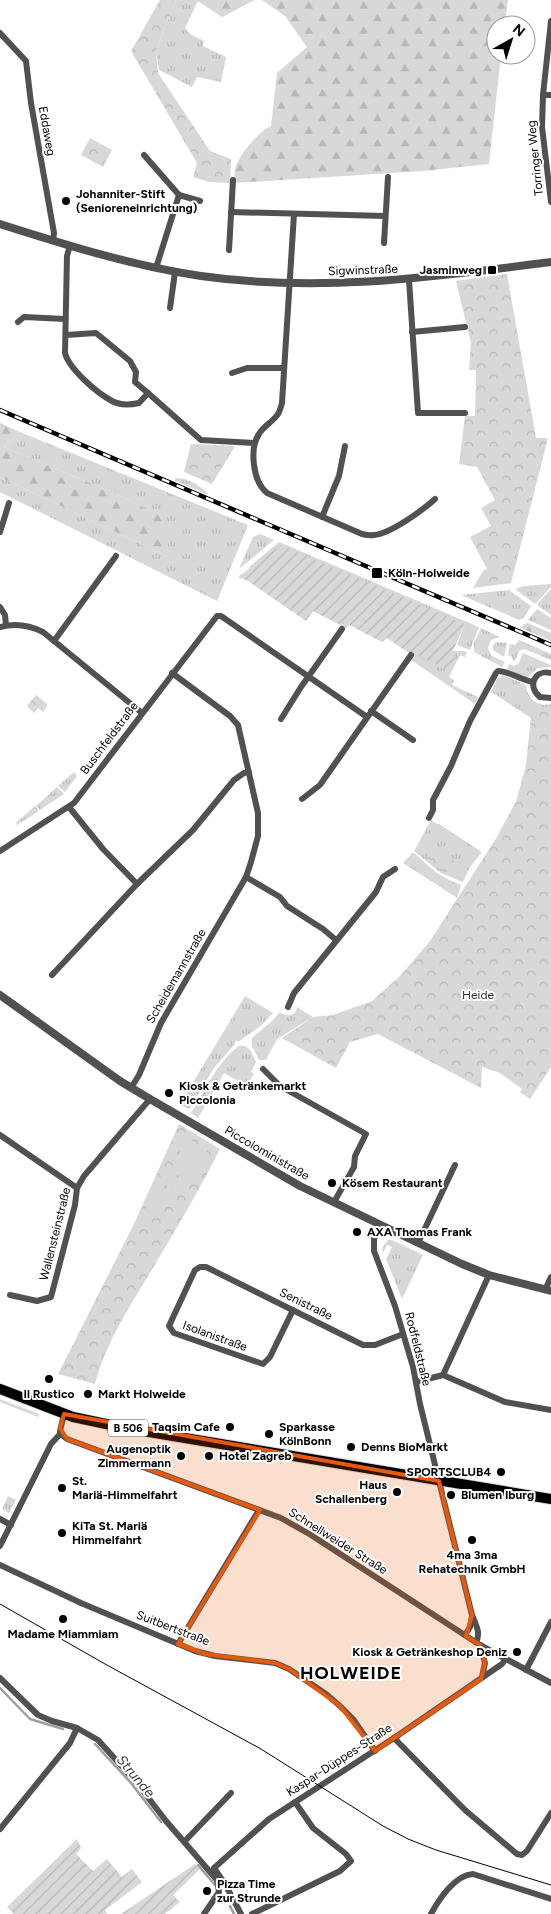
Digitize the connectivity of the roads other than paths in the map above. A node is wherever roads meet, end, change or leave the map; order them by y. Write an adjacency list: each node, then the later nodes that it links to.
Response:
1 (551, 21): 3 (street, Torringer Weg)
2 (0, 33): 15 (street, Eddaweg)
3 (543, 95): 4 (street); 10 (street, Torringer Weg)
4 (551, 95)
5 (144, 155): 8 (street)
6 (388, 177): 13 (street)
7 (233, 180): 11 (street)
8 (179, 195): 9 (street); 20 (street)
9 (200, 201)
10 (551, 202)
11 (231, 212): 12 (street); 18 (street)
12 (294, 214): 13 (street); 23 (street)
13 (385, 216): 16 (street)
14 (0, 224): 15 (street, Sigwinstraße)
15 (53, 241): 17 (street, Sigwinstraße)
16 (384, 243)
17 (70, 245): 20 (street, Sigwinstraße); 25 (street)
18 (229, 250)
19 (551, 262): 22 (street, Sigwinstraße)
20 (156, 268): 21 (street, Sigwinstraße)
21 (175, 272): 23 (street, Sigwinstraße); 24 (street)
22 (409, 280): 23 (street, Sigwinstraße); 28 (street)
23 (290, 284): 30 (street)
24 (170, 308)
25 (65, 319): 26 (street); 29 (street)
26 (18, 322)
27 (465, 326): 28 (street)
28 (412, 332): 33 (street)
29 (66, 335): 32 (street); 32 (street)
30 (284, 368): 31 (street); 34 (street)
31 (232, 373)
32 (148, 393): 34 (street)
33 (465, 413)
34 (254, 443): 38 (street)
35 (345, 446): 38 (street)
36 (435, 499): 38 (street)
37 (9, 503): 39 (street)
38 (322, 517)
39 (0, 532)
40 (116, 556): 44 (street)
41 (0, 607): 42 (street)
42 (3, 626): 44 (street)
43 (342, 629): 48 (street)
44 (54, 640): 51 (street)
45 (411, 656): 52 (street)
46 (172, 673): 48 (street, Buschfeldstraße); 51 (street, Buschfeldstraße); 55 (street, Scheidemannstraße)
47 (551, 673): 49 (street)
48 (309, 676): 52 (street); 53 (street)
49 (533, 682): 50 (street); 58 (street)
50 (551, 698)
51 (142, 713): 57 (street, Buschfeldstraße)
52 (369, 714): 54 (street); 56 (street)
53 (281, 719)
54 (413, 740)
55 (249, 772): 61 (street, Scheidemannstraße); 62 (street)
56 (302, 799)
57 (69, 807): 59 (street, Buschfeldstraße); 62 (street)
58 (429, 818)
59 (1, 850)
60 (394, 869): 63 (street)
61 (246, 877): 63 (street); 68 (street, Scheidemannstraße)
62 (137, 884): 64 (street)
63 (336, 940): 66 (street)
64 (52, 975)
65 (0, 995): 68 (street, Piccoloministraße)
66 (288, 1007)
67 (263, 1069): 73 (street)
68 (131, 1088): 69 (street, Piccoloministraße)
69 (150, 1099): 72 (street, Wallensteinstraße); 73 (street, Piccoloministraße)
70 (0, 1135): 72 (street)
71 (455, 1165): 75 (street)
72 (78, 1188): 80 (street, Wallensteinstraße)
73 (334, 1202): 74 (street, Piccoloministraße)
74 (380, 1225): 75 (street, Piccoloministraße); 82 (street, Rodfeldstraße)
75 (418, 1244): 77 (street, Piccoloministraße)
76 (200, 1267): 81 (street, Senistraße); 81 (street, Isolanistraße)
77 (490, 1275): 79 (street, Piccoloministraße); 83 (street)
78 (551, 1277): 79 (street, Piccoloministraße)
79 (548, 1290)
80 (10, 1295)
81 (292, 1310): 82 (street, Senistraße)
82 (403, 1334): 84 (street, Rodfeldstraße)
83 (443, 1375): 84 (street); 86 (street)
84 (416, 1382): 89 (street, Rodfeldstraße)
85 (0, 1389): 87 (main road, B 506)
86 (551, 1410)
87 (64, 1414): 88 (street); 89 (main road, B 506)
88 (61, 1433): 91 (street, Schnellweider Straße); 93 (street)
89 (439, 1481): 90 (main road, B 506); 96 (street, Rodfeldstraße)
90 (551, 1499)
91 (259, 1510): 98 (street, Schnellweider Straße); 99 (street)
92 (0, 1520): 93 (street)
93 (10, 1525): 94 (street)
94 (0, 1546)
95 (0, 1564): 99 (street, Suitbertstraße)
96 (472, 1615): 98 (street); 100 (street, Rodfeldstraße)
97 (551, 1622): 102 (street)
98 (465, 1636): 100 (street, Schnellweider Straße)
99 (178, 1644): 108 (street, Suitbertstraße)
100 (478, 1644): 101 (street, Schnellweider Straße); 104 (street)
101 (505, 1660): 102 (street, Schnellweider Straße); 104 (street, Kaspar-Düppes-Straße)
102 (526, 1670): 105 (street, Schnellweider Straße)
103 (0, 1678): 106 (street)
104 (481, 1679): 107 (street, Kaspar-Düppes-Straße)
105 (551, 1683)
106 (77, 1728): 112 (street); 113 (street)
107 (394, 1738): 108 (street, Kaspar-Düppes-Straße); 111 (street)
108 (375, 1750): 110 (street, Kaspar-Düppes-Straße)
109 (231, 1793): 113 (street)
110 (295, 1802): 115 (street, Kaspar-Düppes-Straße); 117 (street)
111 (551, 1813)
112 (0, 1829)
113 (185, 1841): 116 (street)
114 (551, 1899): 118 (street)
115 (240, 1912)
116 (204, 1914)
117 (252, 1914)
118 (431, 1914)

